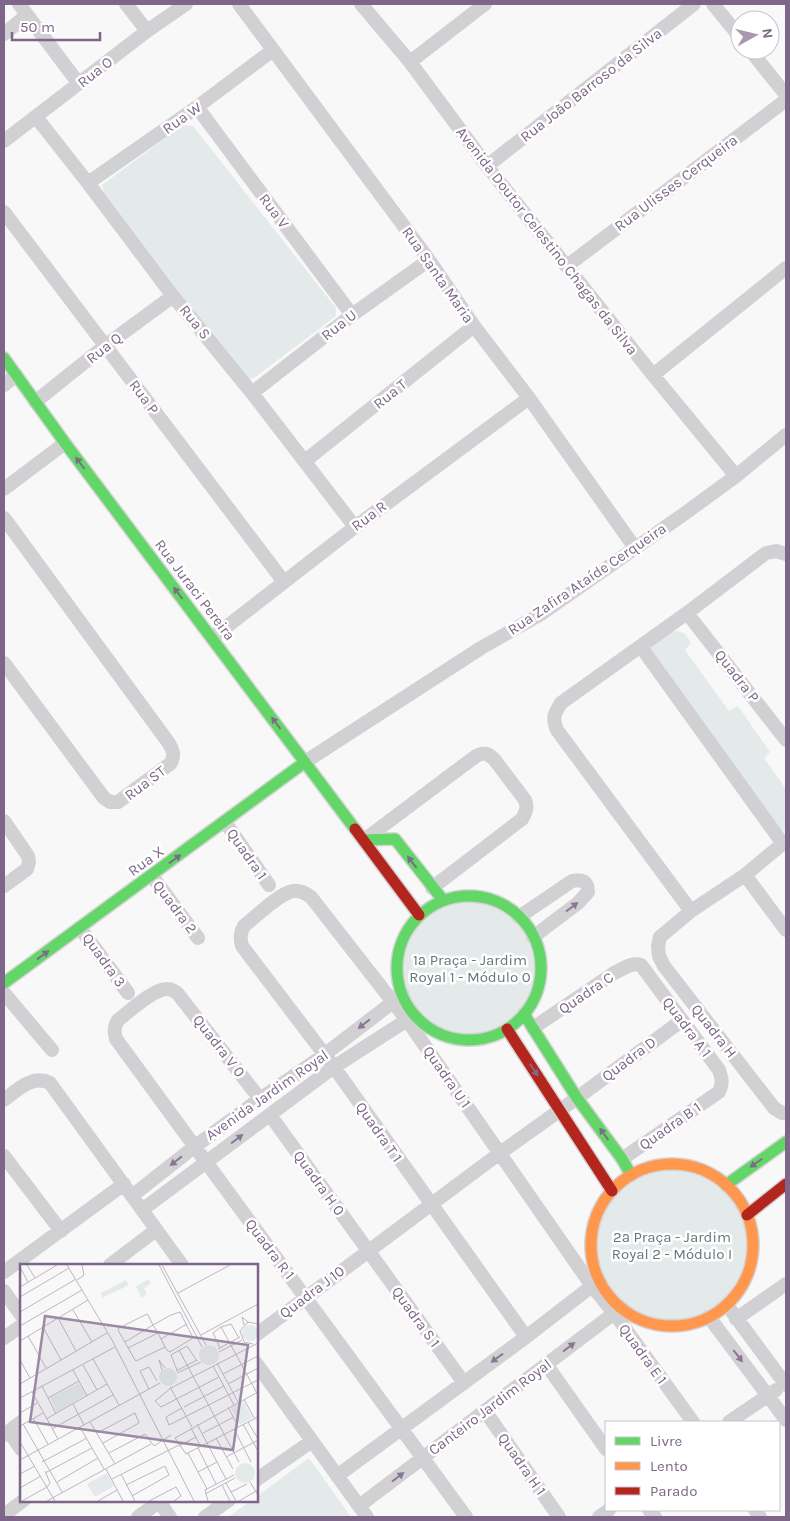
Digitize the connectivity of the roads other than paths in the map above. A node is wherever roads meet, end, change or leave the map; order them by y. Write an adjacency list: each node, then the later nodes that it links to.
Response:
1 (126, 4): 10 (street)
2 (186, 4): 10 (street, Rua O)
3 (238, 4): 12 (street, Rua Santa Maria)
4 (361, 4): 14 (street, Avenida Doutor Celestino Chagas da Silva)
5 (486, 4): 14 (street)
6 (694, 4): 21 (street, Rua João Barroso da Silva)
7 (713, 4): 9 (street)
8 (23, 9): 11 (street); 15 (street)
9 (730, 25)
10 (147, 31): 15 (street, Rua O)
11 (4, 34)
12 (273, 50): 18 (street, Rua W); 24 (street, Rua Santa Maria)
13 (758, 60): 16 (street)
14 (410, 62): 21 (street, Avenida Doutor Celestino Chagas da Silva)
15 (79, 84): 19 (street, Rua O)
16 (786, 95)
17 (786, 100): 25 (street, Rua Ulisses Cerqueira)
18 (197, 107): 22 (street, Rua W); 28 (street, Rua V)
19 (36, 117): 20 (street, Rua O); 22 (street, Rua S)
20 (4, 141)
21 (487, 166): 25 (street, Avenida Doutor Celestino Chagas da Silva)
22 (88, 183): 27 (street, Rua S)
23 (4, 212): 30 (street, Rua P)
24 (429, 260): 28 (street, Rua U); 29 (street, Rua Santa Maria)
25 (567, 266): 33 (street, Avenida Doutor Celestino Chagas da Silva)
26 (786, 268): 33 (street)
27 (173, 296): 30 (street, Rua Q); 35 (street, Rua S)
28 (352, 314): 35 (street, Rua U)
29 (474, 326): 36 (street, Rua Santa Maria); 40 (street, Rua T)
30 (105, 346): 37 (street, Rua Q); 47 (street, Rua P)
31 (4, 358): 32 (street, Rua Juraci Pereira)
32 (16, 375): 34 (street); 37 (street, Rua Juraci Pereira)
33 (653, 376): 41 (street, Avenida Doutor Celestino Chagas da Silva)
34 (4, 385)
35 (252, 393): 40 (street, Rua S)
36 (529, 398): 44 (street, Rua R); 45 (street, Rua Santa Maria)
37 (35, 402): 39 (street, Rua Juraci Pereira)
38 (786, 436): 41 (street, Rua Zafira Ataíde Cerqueira)
39 (65, 443): 42 (street); 49 (street, Rua Juraci Pereira, one-way to 39)
40 (305, 461): 44 (street, Rua S)
41 (736, 476): 45 (street, Rua Zafira Ataíde Cerqueira)
42 (4, 489)
43 (4, 518): 51 (street, Rua ST)
44 (355, 527): 47 (street, Rua R)
45 (635, 548): 53 (street, Rua Zafira Ataíde Cerqueira)
46 (786, 554): 48 (street)
47 (284, 582): 49 (street, Rua R)
48 (687, 613): 50 (street); 52 (street, Quadra P)
49 (212, 638): 53 (street, Rua Juraci Pereira, one-way to 49)
50 (641, 647): 57 (street); 64 (street)
51 (4, 663)
52 (786, 740)
53 (305, 762): 55 (street, Rua X); 56 (street, Rua Juraci Pereira)
54 (4, 822): 61 (street)
55 (226, 822): 59 (street, Rua X, one-way to 55); 60 (street, Quadra 1)
56 (364, 840): 62 (street, one-way to 56); 62 (street); 65 (street, Rua Juraci Pereira)
57 (785, 843): 58 (street)
58 (745, 875): 64 (street); 69 (street)
59 (152, 876): 68 (street, Rua X); 71 (street, Quadra 2)
60 (269, 885)
61 (4, 886)
62 (432, 888): 63 (street)
63 (443, 900): 65 (street); 66 (street)
64 (691, 911): 91 (street, Quadra H)
65 (419, 915): 76 (street)
66 (519, 917): 70 (street); 70 (street, one-way to 66)
67 (244, 926): 76 (street, Quadra U 1); 84 (street, Quadra T 1)
68 (80, 928): 73 (street, Rua X, one-way to 68); 75 (street, Quadra 3)
69 (786, 930)
70 (534, 937): 77 (street)
71 (198, 938)
72 (641, 965): 79 (street, Quadra A 1); 80 (street, Quadra C)
73 (4, 983)
74 (4, 993): 83 (street)
75 (128, 993)
76 (397, 998): 78 (street, Quadra U 1); 84 (street, Avenida Jardim Royal, one-way to 84)
77 (524, 1014): 80 (street); 81 (street)
78 (411, 1018): 81 (street); 85 (street, Avenida Jardim Royal); 95 (street, Quadra U 1)
79 (681, 1021): 86 (street, Quadra A 1); 87 (street, Quadra D)
80 (533, 1028): 87 (street)
81 (507, 1029): 90 (street, one-way to 90)
82 (116, 1039): 88 (street, Quadra V 0); 93 (street, Quadra R 1)
83 (52, 1050)
84 (324, 1055): 85 (street, Quadra T 1); 88 (street, Avenida Jardim Royal)
85 (334, 1067): 92 (street, Avenida Jardim Royal); 105 (street, Quadra T 1)
86 (719, 1092): 97 (street, Quadra B 1)
87 (578, 1098): 90 (street, Quadra D); 97 (street, one-way to 87)
88 (260, 1099): 93 (street, Avenida Jardim Royal)
89 (4, 1100): 100 (street)
90 (560, 1109): 95 (street, Quadra D); 103 (street)
91 (786, 1113)
92 (270, 1115): 98 (street, Avenida Jardim Royal, one-way to 92); 110 (street, Quadra H 0)
93 (194, 1147): 98 (street, Quadra R 1); 104 (street, Avenida Jardim Royal, one-way to 104)
94 (782, 1148): 102 (street, one-way to 102)
95 (500, 1153): 105 (street, Quadra J 10); 114 (street, Quadra U 1)
96 (4, 1156): 109 (street)
97 (622, 1159): 99 (street)
98 (206, 1163): 106 (street, Avenida Jardim Royal); 117 (street, Quadra R 1)
99 (631, 1175): 102 (street); 103 (street)
100 (124, 1184): 104 (street); 109 (street)
101 (786, 1184): 107 (street)
102 (726, 1185): 107 (street)
103 (612, 1191): 114 (street)
104 (132, 1196): 106 (street)
105 (431, 1204): 110 (street, Quadra J 10); 125 (street, Quadra T 1)
106 (142, 1210): 108 (street)
107 (747, 1215): 118 (street)
108 (156, 1230): 111 (street); 112 (street)
109 (61, 1231): 113 (street)
110 (369, 1250): 117 (street, Quadra J 10); 129 (street, Quadra S 1)
111 (111, 1264)
112 (181, 1264)
113 (4, 1272)
114 (596, 1284): 119 (street, Quadra E 1); 125 (street)
115 (786, 1284): 122 (street)
116 (4, 1291): 120 (street)
117 (306, 1297): 124 (street, Quadra J 10); 137 (street, Quadra R 1)
118 (727, 1305): 121 (street); 122 (street)
119 (618, 1311): 121 (street); 127 (street, Canteiro Jardim Royal, one-way to 119); 134 (street, Quadra E 1)
120 (20, 1314)
121 (709, 1317): 131 (street, one-way to 131)
122 (736, 1319): 130 (street)
123 (20, 1327): 126 (street)
124 (258, 1333)
125 (526, 1337): 129 (street, one-way to 129)
126 (4, 1338)
127 (546, 1364): 132 (street, Canteiro Jardim Royal); 141 (street)
128 (258, 1366): 139 (street)
129 (464, 1383): 137 (street)
130 (786, 1384): 131 (street)
131 (768, 1395): 133 (street); 135 (street)
132 (485, 1411): 142 (street, Canteiro Jardim Royal); 154 (street, Quadra H 1)
133 (786, 1420)
134 (692, 1421)
135 (730, 1421)
136 (20, 1423): 138 (street)
137 (401, 1429): 142 (street, Quadra R 1); 143 (street)
138 (6, 1433): 140 (street)
139 (312, 1441): 143 (street); 144 (street)
140 (20, 1448)
141 (605, 1448)
142 (423, 1458): 148 (street, Canteiro Jardim Royal, one-way to 142); 153 (street, Quadra R 1)
143 (337, 1476): 148 (street)
144 (258, 1479)
145 (23, 1501): 149 (street)
146 (159, 1501): 150 (street); 151 (street)
147 (228, 1501): 152 (street)
148 (363, 1512)
149 (4, 1514)
150 (138, 1517)
151 (170, 1517)
152 (205, 1517)
153 (466, 1517)
154 (559, 1517)

